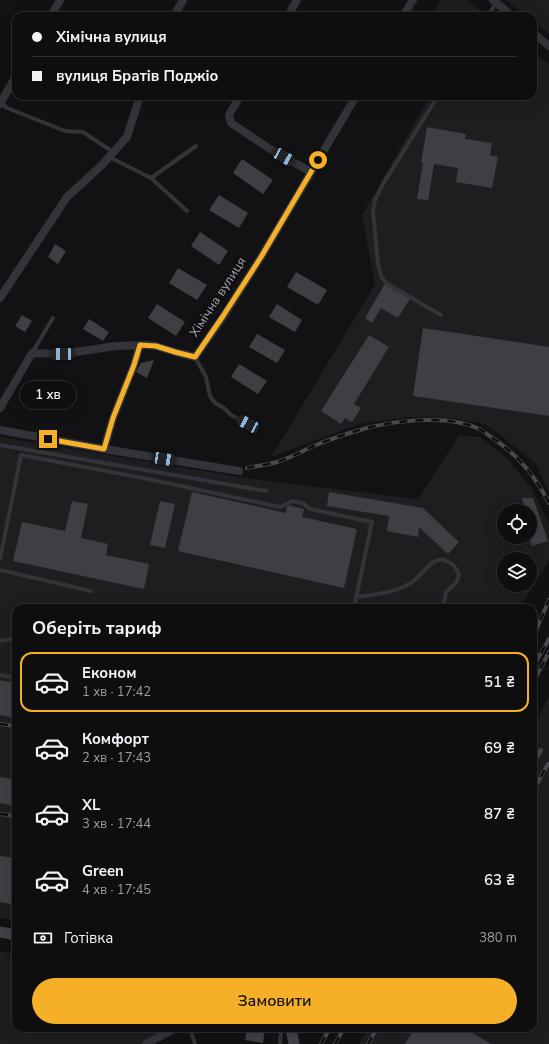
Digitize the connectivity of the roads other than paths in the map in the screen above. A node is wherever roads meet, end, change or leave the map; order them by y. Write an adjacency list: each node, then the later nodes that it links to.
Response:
1 (60, 0): 6 (street)
2 (183, 0): 7 (street)
3 (297, 0): 8 (street)
4 (413, 0): 9 (street)
5 (494, 1): 10 (lane); 11 (street)
6 (53, 12)
7 (176, 12)
8 (290, 12)
9 (406, 12)
10 (490, 12)
11 (507, 12)
12 (537, 36): 13 (street)
13 (549, 46)
14 (12, 83): 19 (street)
15 (139, 100): 21 (street)
16 (238, 100): 22 (street)
17 (354, 100): 22 (street, Хімічна вулиця)
18 (436, 100): 26 (lane)
19 (0, 103): 21 (lane)
20 (196, 146): 23 (lane)
21 (111, 155): 23 (lane); 25 (street)
22 (311, 172): 30 (street, Хімічна вулиця)
23 (152, 178): 24 (lane)
24 (187, 211)
25 (0, 298)
26 (441, 315)
27 (53, 318): 29 (lane)
28 (140, 345): 29 (street, Хімічна вулиця); 30 (street, Хімічна вулиця); 35 (street)
29 (32, 353): 31 (street)
30 (195, 357): 32 (lane)
31 (0, 408)
32 (248, 424)
33 (0, 430): 35 (street)
34 (0, 445): 37 (lane)
35 (104, 449): 36 (street)
36 (239, 471)
37 (266, 491)
38 (0, 559): 41 (lane)
39 (0, 570): 40 (lane)
40 (91, 591)
41 (356, 597): 42 (lane); 43 (lane)
42 (355, 604)
43 (443, 604)
44 (12, 639): 45 (lane)
45 (0, 641)
46 (0, 675): 47 (lane)
47 (12, 677)
48 (0, 932): 49 (main road)
49 (12, 934)
50 (168, 1032): 54 (street)
51 (191, 1032): 55 (lane)
52 (282, 1032): 56 (lane)
53 (292, 1032): 57 (main road)
54 (146, 1044)
55 (195, 1044)
56 (280, 1044)
57 (294, 1044)

